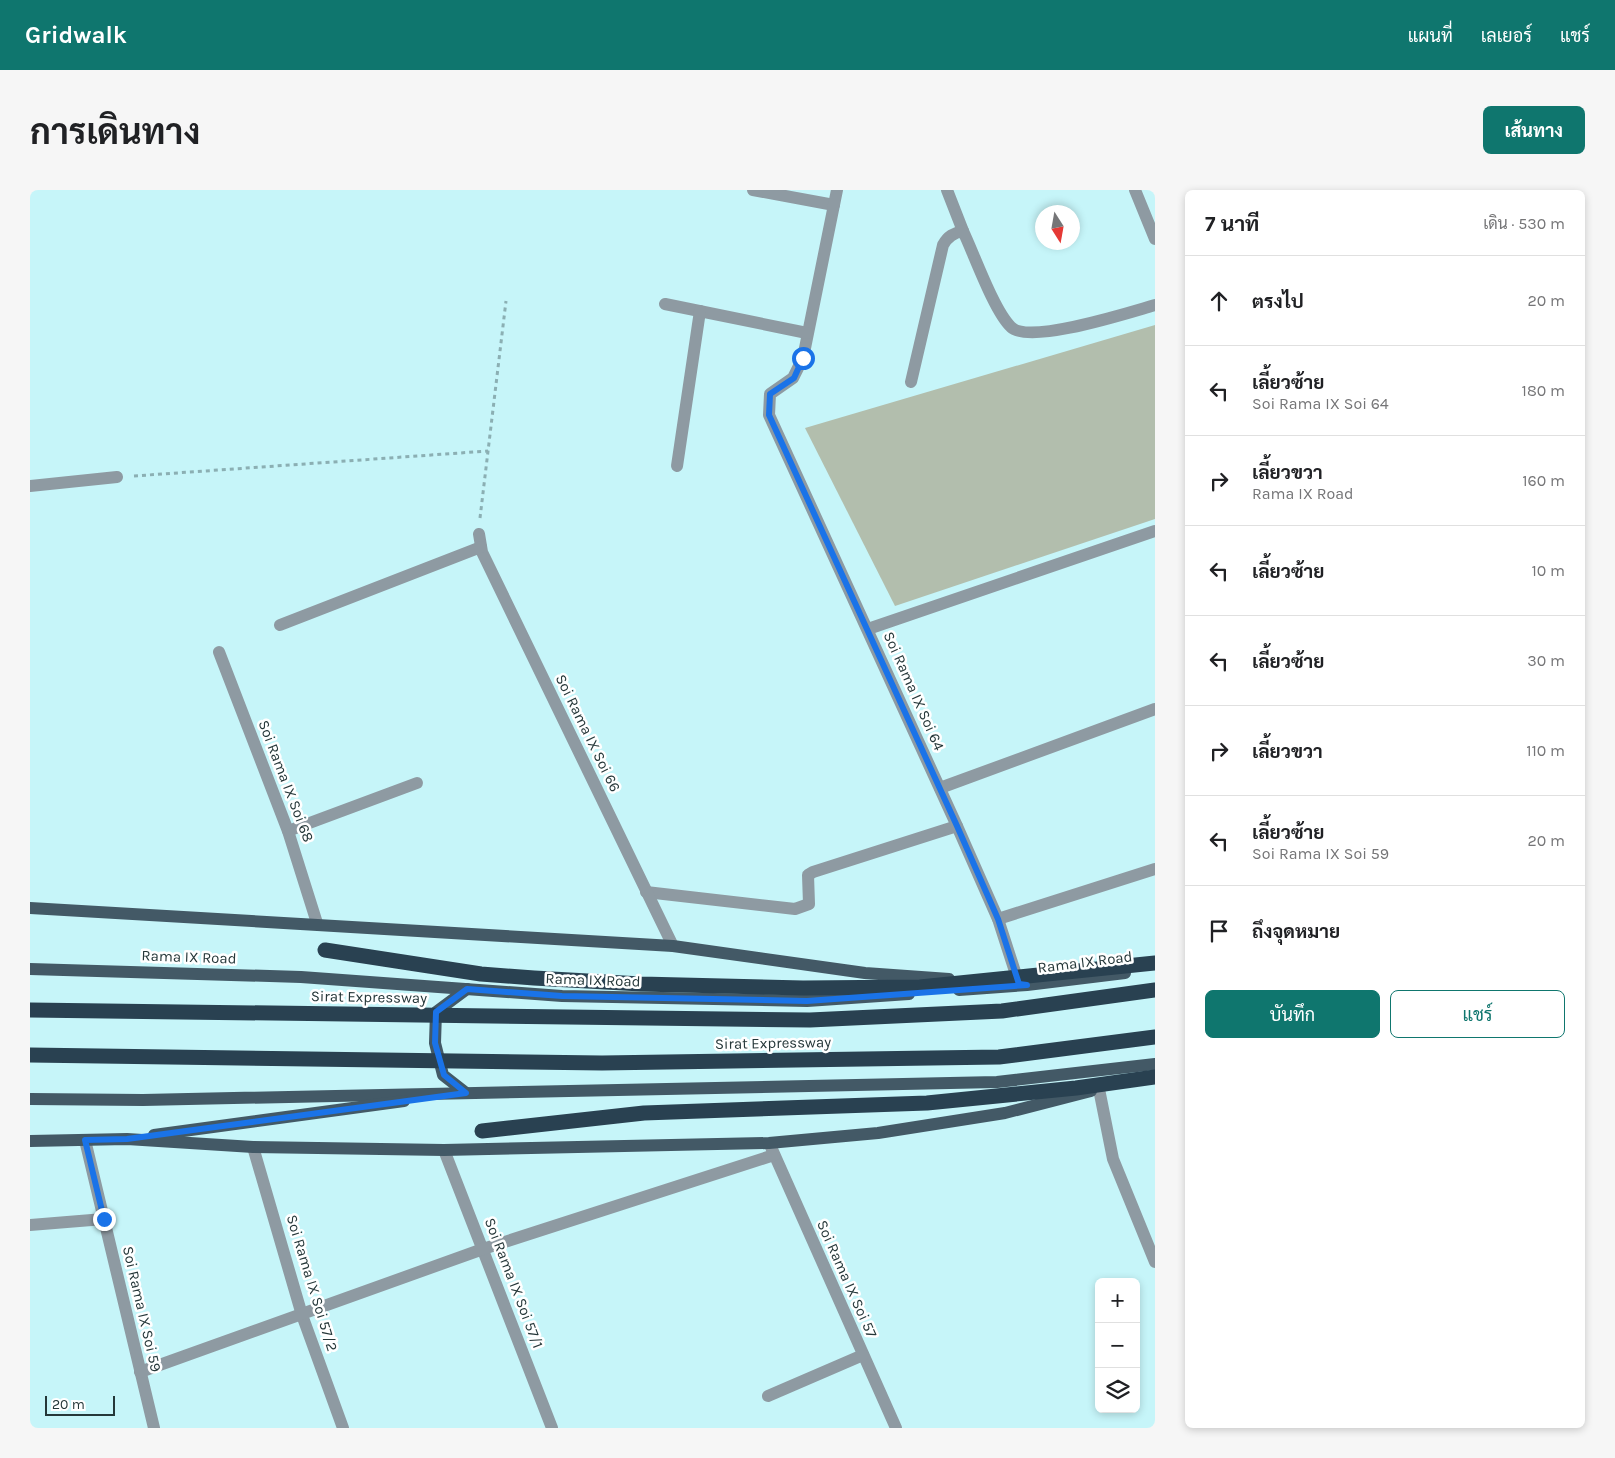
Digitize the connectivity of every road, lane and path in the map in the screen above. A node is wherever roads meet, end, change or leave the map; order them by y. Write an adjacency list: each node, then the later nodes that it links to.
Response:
1 (753, 190): 5 (street)
2 (837, 190): 5 (street)
3 (947, 190): 6 (street)
4 (1135, 190): 7 (street)
5 (834, 205): 12 (street)
6 (964, 231): 10 (street); 13 (street)
7 (1155, 239)
8 (506, 302): 14 (path)
9 (665, 304): 11 (street)
10 (1155, 305)
11 (700, 311): 12 (street); 15 (street)
12 (807, 333): 22 (street, Soi Rama IX Soi 64)
13 (911, 382)
14 (488, 451): 16 (path); 19 (path)
15 (677, 466)
16 (116, 477): 17 (street)
17 (30, 486)
18 (1155, 531): 22 (street)
19 (479, 534): 20 (street, Soi Rama IX Soi 66)
20 (481, 547): 21 (street); 30 (street, Soi Rama IX Soi 66)
21 (280, 625)
22 (868, 629): 26 (street, Soi Rama IX Soi 64)
23 (219, 652): 28 (street, Soi Rama IX Soi 68)
24 (1155, 710): 26 (street)
25 (417, 783): 28 (street)
26 (940, 788): 27 (street, Soi Rama IX Soi 64)
27 (957, 826): 30 (street); 32 (street, Soi Rama IX Soi 64)
28 (288, 831): 33 (street, Soi Rama IX Soi 68)
29 (1155, 869): 32 (street)
30 (646, 892): 34 (street, Soi Rama IX Soi 66)
31 (30, 908): 33 (main road)
32 (998, 919): 39 (street, Soi Rama IX Soi 64)
33 (317, 923): 34 (main road)
34 (673, 946): 39 (main road)
35 (325, 950): 36 (highway, bridge)
36 (1155, 963)
37 (30, 969): 40 (main road, Rama IX Road)
38 (1155, 970): 39 (main road, Rama IX Road)
39 (1023, 985): 40 (main road, Rama IX Road)
40 (467, 989): 49 (main road)
41 (1155, 990): 42 (highway, Sirat Expressway, bridge)
42 (30, 1010)
43 (1155, 1037): 44 (highway, Sirat Expressway, bridge)
44 (30, 1055)
45 (1155, 1064): 49 (main road)
46 (1155, 1071): 48 (main road)
47 (1155, 1077): 51 (highway, bridge)
48 (1100, 1089): 56 (main road); 61 (street)
49 (466, 1093): 50 (main road); 52 (main road)
50 (30, 1099)
51 (482, 1130)
52 (127, 1139): 53 (main road); 55 (main road)
53 (85, 1140): 54 (main road); 58 (street, Soi Rama IX Soi 59)
54 (30, 1141)
55 (253, 1147): 57 (main road); 62 (street, Soi Rama IX Soi 57/2)
56 (771, 1149): 57 (main road); 60 (street); 63 (street, Soi Rama IX Soi 57)
57 (444, 1150): 60 (street, Soi Rama IX Soi 57/1)
58 (104, 1219): 59 (street); 64 (street, Soi Rama IX Soi 59)
59 (30, 1225)
60 (484, 1249): 62 (street); 68 (street, Soi Rama IX Soi 57/1)
61 (1155, 1262)
62 (302, 1315): 64 (street); 67 (street, Soi Rama IX Soi 57/2)
63 (863, 1355): 65 (street); 69 (street, Soi Rama IX Soi 57)
64 (140, 1372): 66 (street, Soi Rama IX Soi 59)
65 (768, 1396)
66 (154, 1428)
67 (343, 1428)
68 (552, 1428)
69 (896, 1428)

